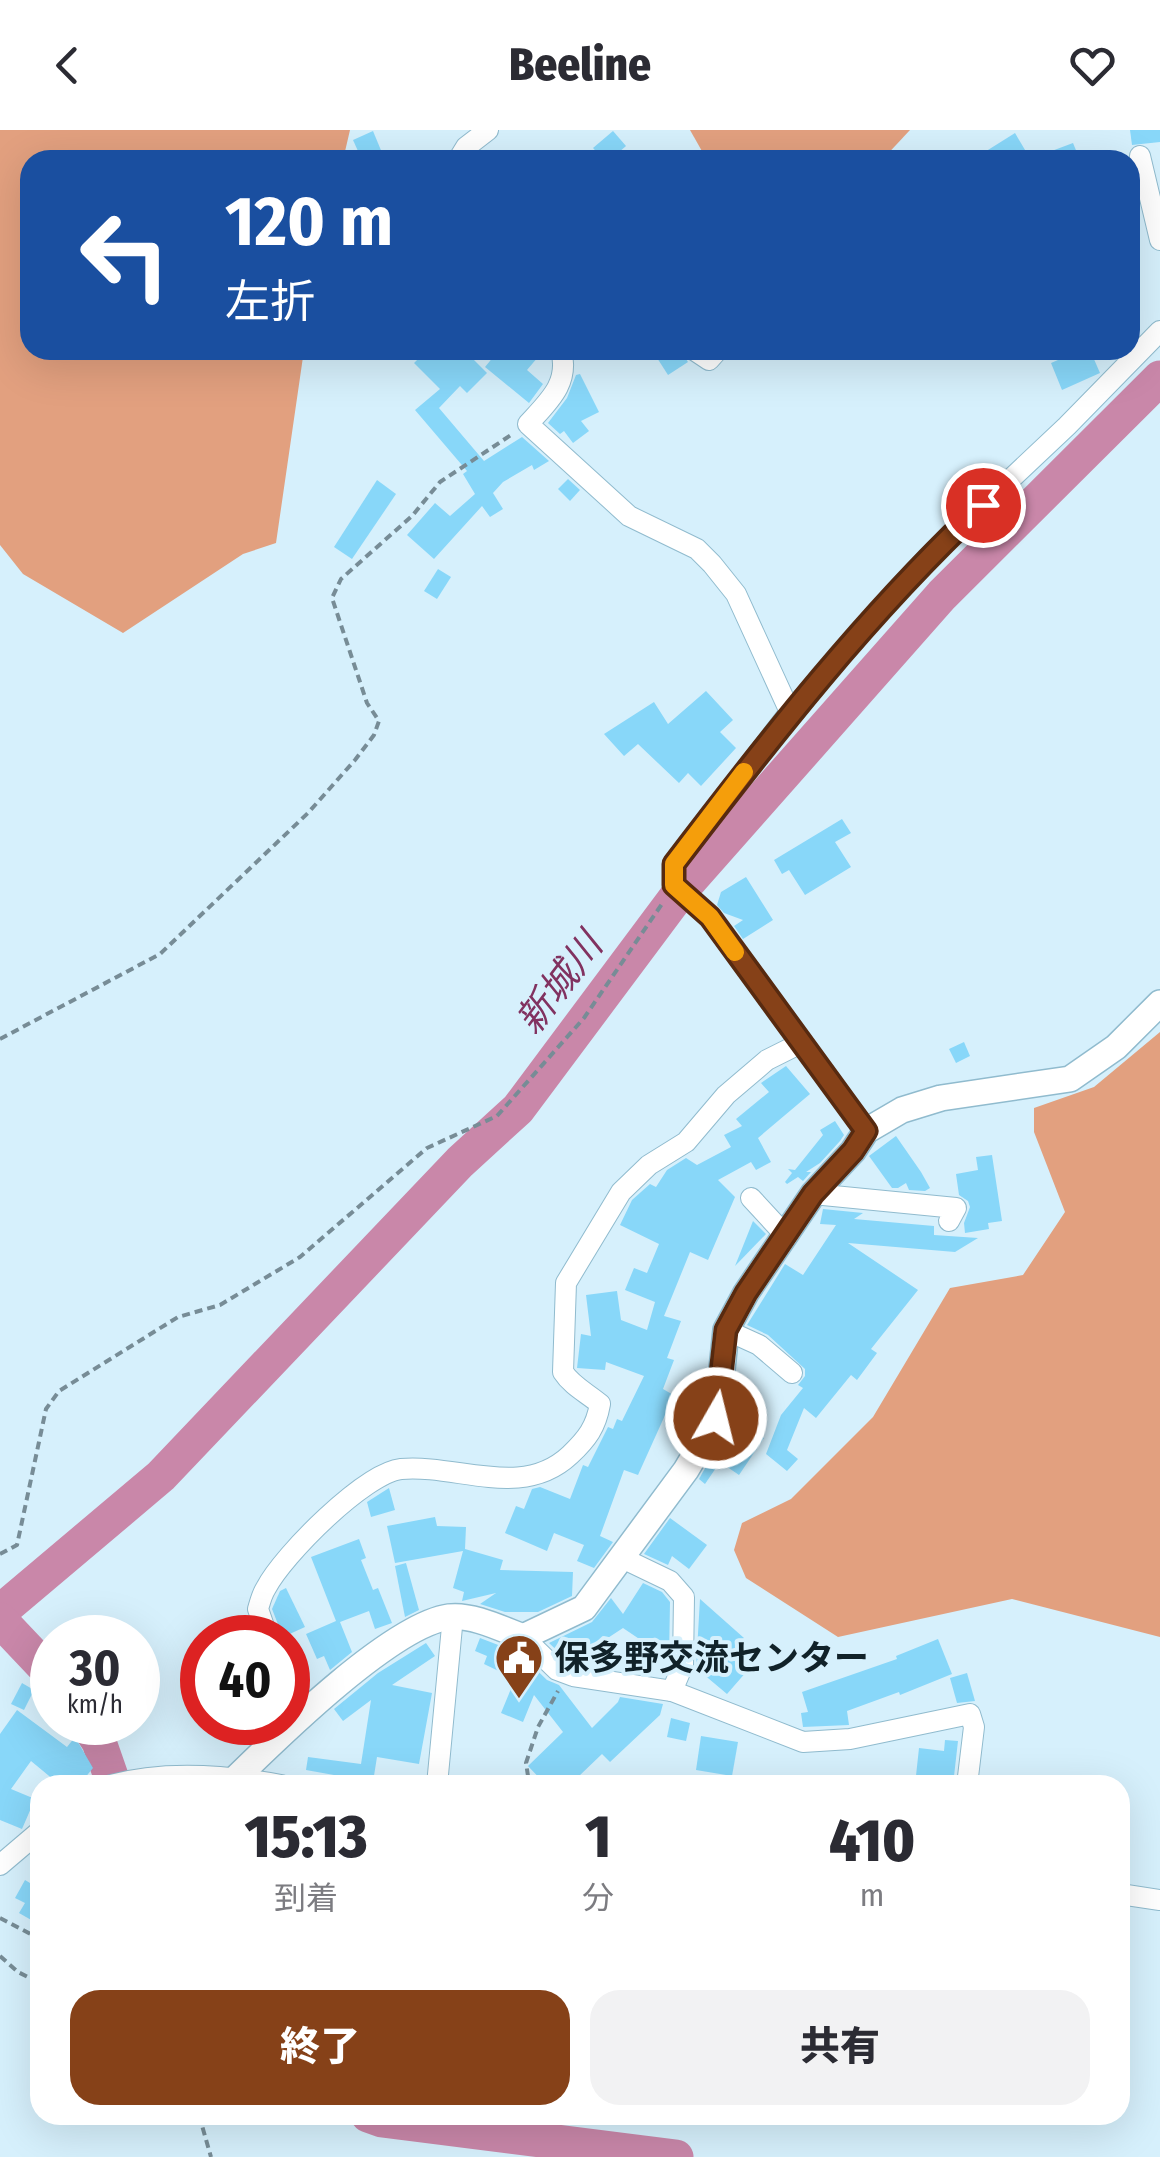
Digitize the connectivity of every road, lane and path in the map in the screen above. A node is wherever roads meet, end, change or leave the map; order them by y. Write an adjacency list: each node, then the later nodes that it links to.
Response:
1 (488, 130): 2 (street)
2 (464, 150)
3 (1140, 156): 4 (street)
4 (1160, 240)
5 (1160, 331): 6 (street)
6 (1140, 351)
7 (562, 360): 11 (street)
8 (1116, 360): 10 (street)
9 (1131, 360): 10 (street)
10 (1120, 371): 12 (street)
11 (528, 424): 12 (street); 15 (path)
12 (790, 712): 13 (street)
13 (678, 888): 16 (street); 24 (path)
14 (1160, 1003): 17 (street)
15 (0, 1039)
16 (800, 1043): 17 (street); 26 (street)
17 (866, 1131): 18 (street)
18 (813, 1194): 20 (street); 21 (street)
19 (752, 1198): 21 (street)
20 (949, 1221)
21 (786, 1237): 22 (street)
22 (726, 1330): 23 (street); 25 (street)
23 (792, 1373)
24 (0, 1554)
25 (620, 1557): 28 (street); 30 (street)
26 (260, 1615)
27 (453, 1616): 28 (street); 31 (street); 34 (street)
28 (523, 1637): 29 (street)
29 (563, 1672): 30 (street); 35 (path)
30 (672, 1691): 36 (street)
31 (310, 1704)
32 (262, 1745): 33 (street)
33 (239, 1775)
34 (439, 1775)
35 (528, 1775)
36 (968, 1775)
37 (30, 1840): 38 (street)
38 (0, 1865)
39 (1130, 1896): 40 (street)
40 (1160, 1900)
41 (0, 1918): 42 (path)
42 (30, 1934)
43 (0, 1956): 44 (path)
44 (30, 1978)
45 (202, 2125): 46 (path)
46 (210, 2157)

